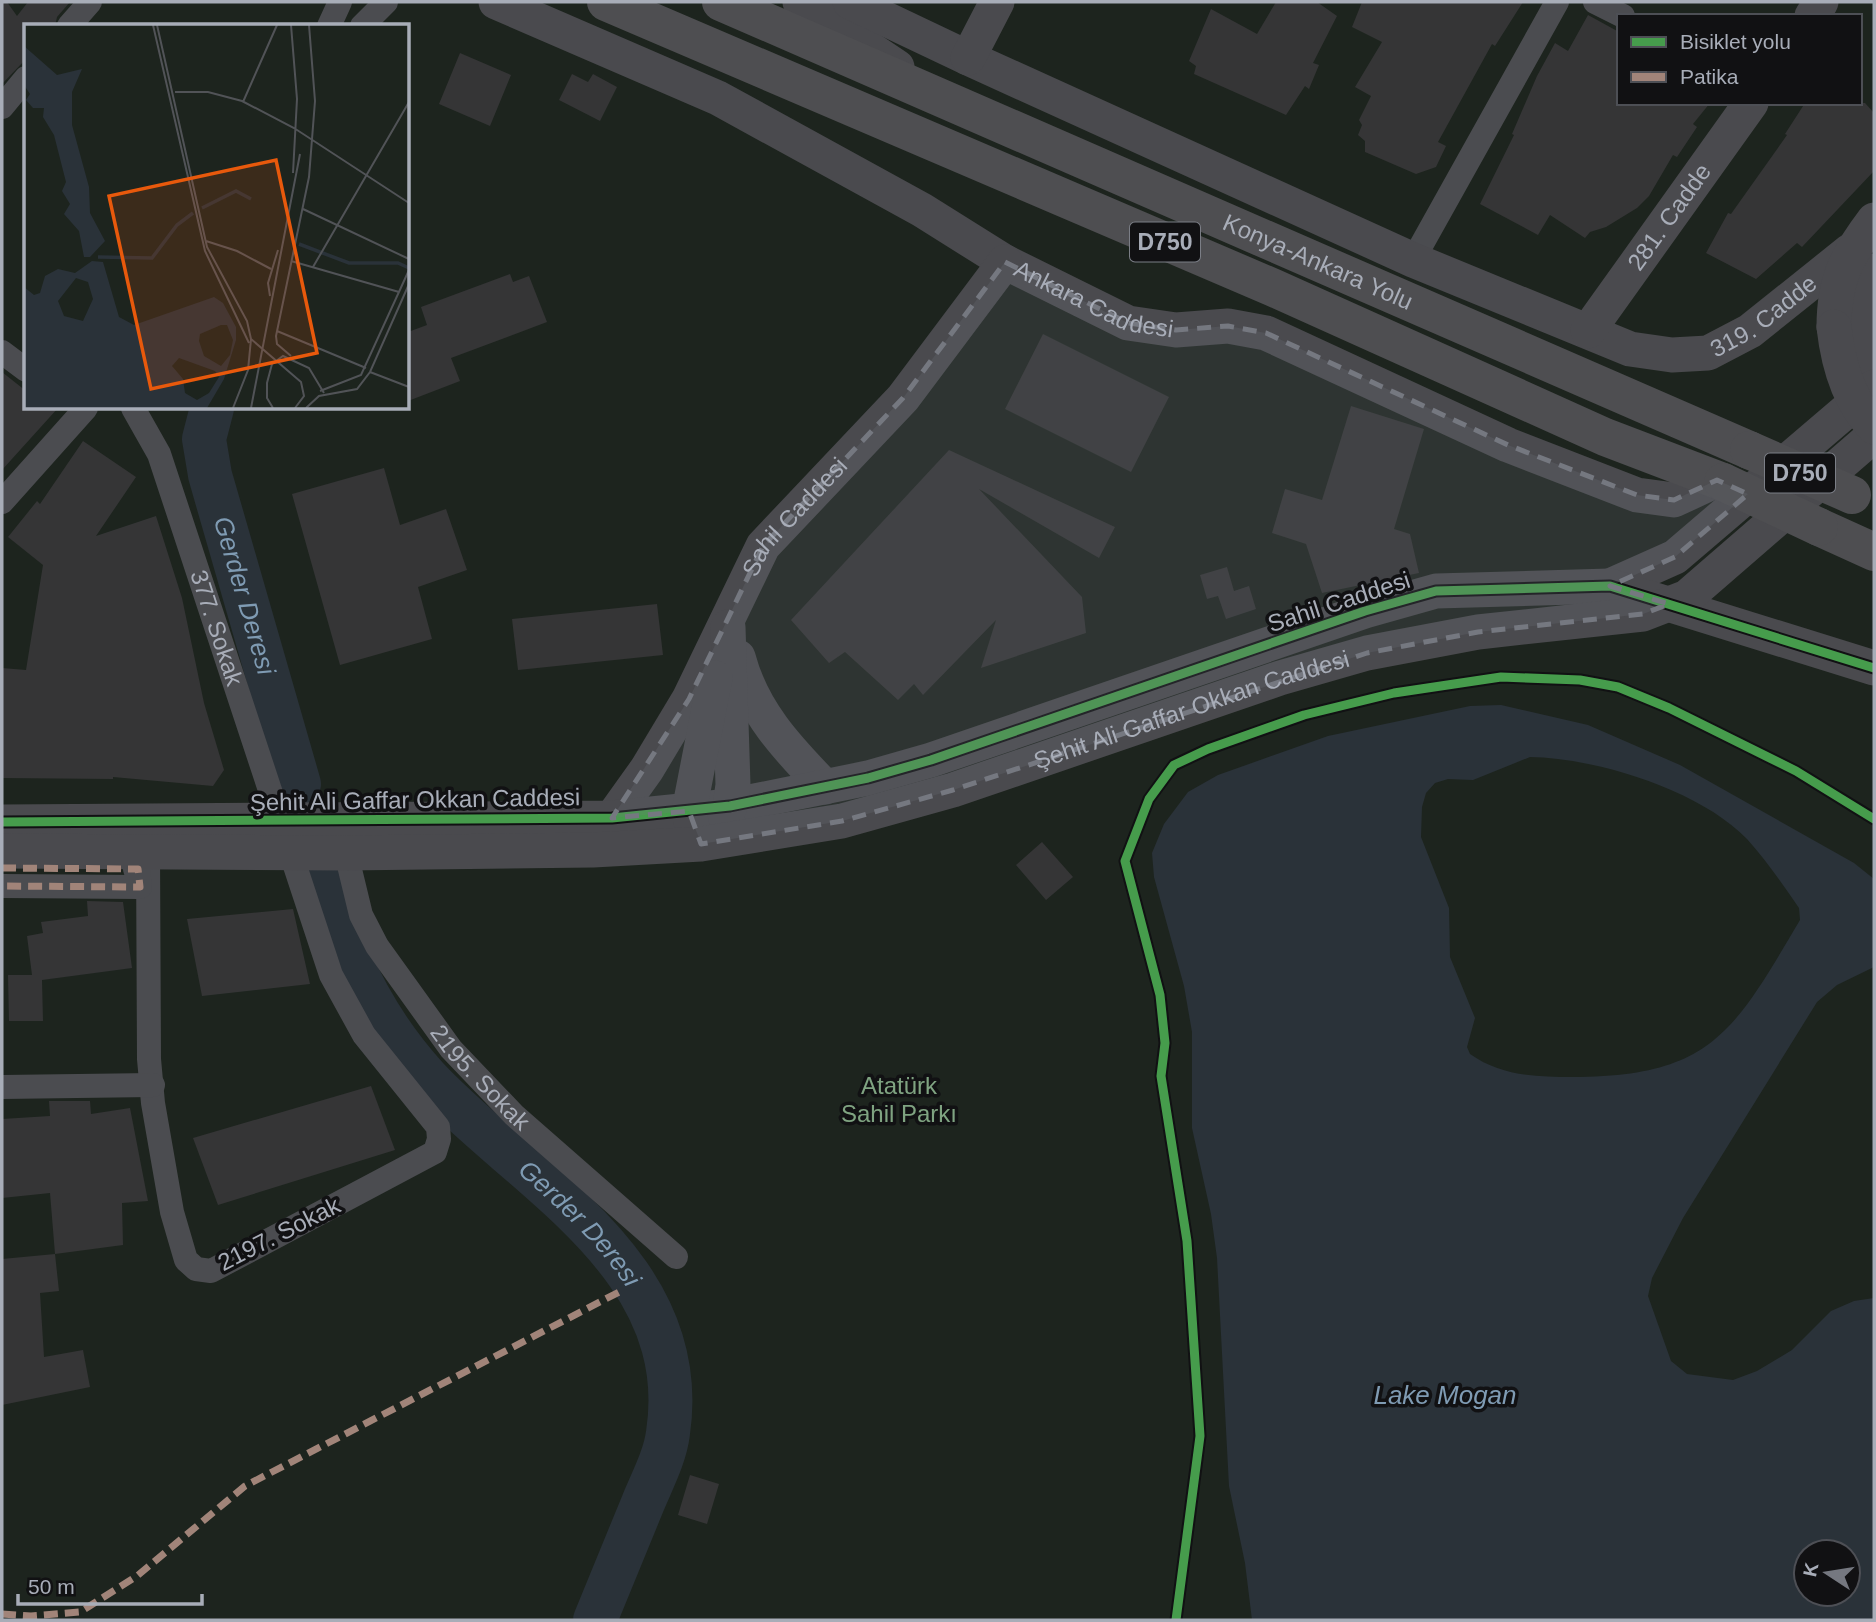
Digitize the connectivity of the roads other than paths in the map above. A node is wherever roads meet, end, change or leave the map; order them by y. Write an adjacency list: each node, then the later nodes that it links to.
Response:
1 (90, 2): 13 (street)
2 (340, 2): 14 (street)
3 (386, 2): 15 (street)
4 (496, 2): 24 (street, Ankara Caddesi)
5 (606, 2): 35 (highway, D750)
6 (721, 2): 18 (highway, Konya-Ankara Yolu / D750)
7 (800, 2): 18 (street)
8 (850, 2): 16 (street)
9 (997, 2): 16 (street)
10 (1557, 2): 22 (street)
11 (1595, 2): 12 (street)
12 (1619, 14)
13 (71, 24)
14 (331, 24)
15 (364, 24)
16 (968, 58): 22 (street)
17 (24, 80): 20 (street)
18 (940, 97): 36 (highway, Konya-Ankara Yolu / D750, bridge)
19 (1750, 105): 26 (street, 281. Cadde)
20 (2, 107)
21 (1874, 220): 23 (street, 319. Cadde)
22 (1413, 260): 26 (street)
23 (1862, 261): 25 (street, 319. Cadde); 26 (street, 319. Cadde)
24 (1004, 262): 35 (street, Ankara Caddesi); 41 (street, Sahil Caddesi)
25 (1848, 319): 29 (street, 319. Cadde); 33 (street, 319. Cadde, bridge)
26 (1588, 331)
27 (2, 352): 28 (street)
28 (24, 368)
29 (1874, 376)
30 (1874, 387): 39 (street)
31 (84, 410): 37 (street)
32 (134, 410): 48 (street, 377. Sokak)
33 (1874, 427)
34 (1874, 435): 40 (street)
35 (1720, 481): 38 (highway, D750, bridge)
36 (1863, 500)
37 (2, 502)
38 (1874, 552)
39 (1610, 586): 40 (street, Sahil Caddesi); 43 (street, Sahil Caddesi)
40 (1678, 601): 42 (street, Sahil Caddesi); 47 (street, Şehit Ali Gaffar Okkan Caddesi)
41 (728, 616): 43 (street); 44 (street); 45 (street, Sahil Caddesi); 47 (street)
42 (1874, 668)
43 (825, 787): 44 (street, Şehit Ali Gaffar Okkan Caddesi)
44 (730, 806): 47 (street, Şehit Ali Gaffar Okkan Caddesi)
45 (612, 818): 47 (street, Şehit Ali Gaffar Okkan Caddesi); 48 (street, Şehit Ali Gaffar Okkan Caddesi)
46 (2, 822): 48 (street, Şehit Ali Gaffar Okkan Caddesi)
47 (685, 828): 51 (street, Şehit Ali Gaffar Okkan Caddesi)
48 (285, 837): 50 (street, Şehit Ali Gaffar Okkan Caddesi); 51 (street, Şehit Ali Gaffar Okkan Caddesi); 54 (street, 2197. Sokak)
49 (2, 851): 50 (street, Şehit Ali Gaffar Okkan Caddesi)
50 (148, 851): 54 (street, 2197. Sokak)
51 (346, 853): 56 (street, 2195. Sokak)
52 (2, 868): 53 (street)
53 (2, 886)
54 (153, 1085): 55 (street)
55 (2, 1087)
56 (676, 1257)

